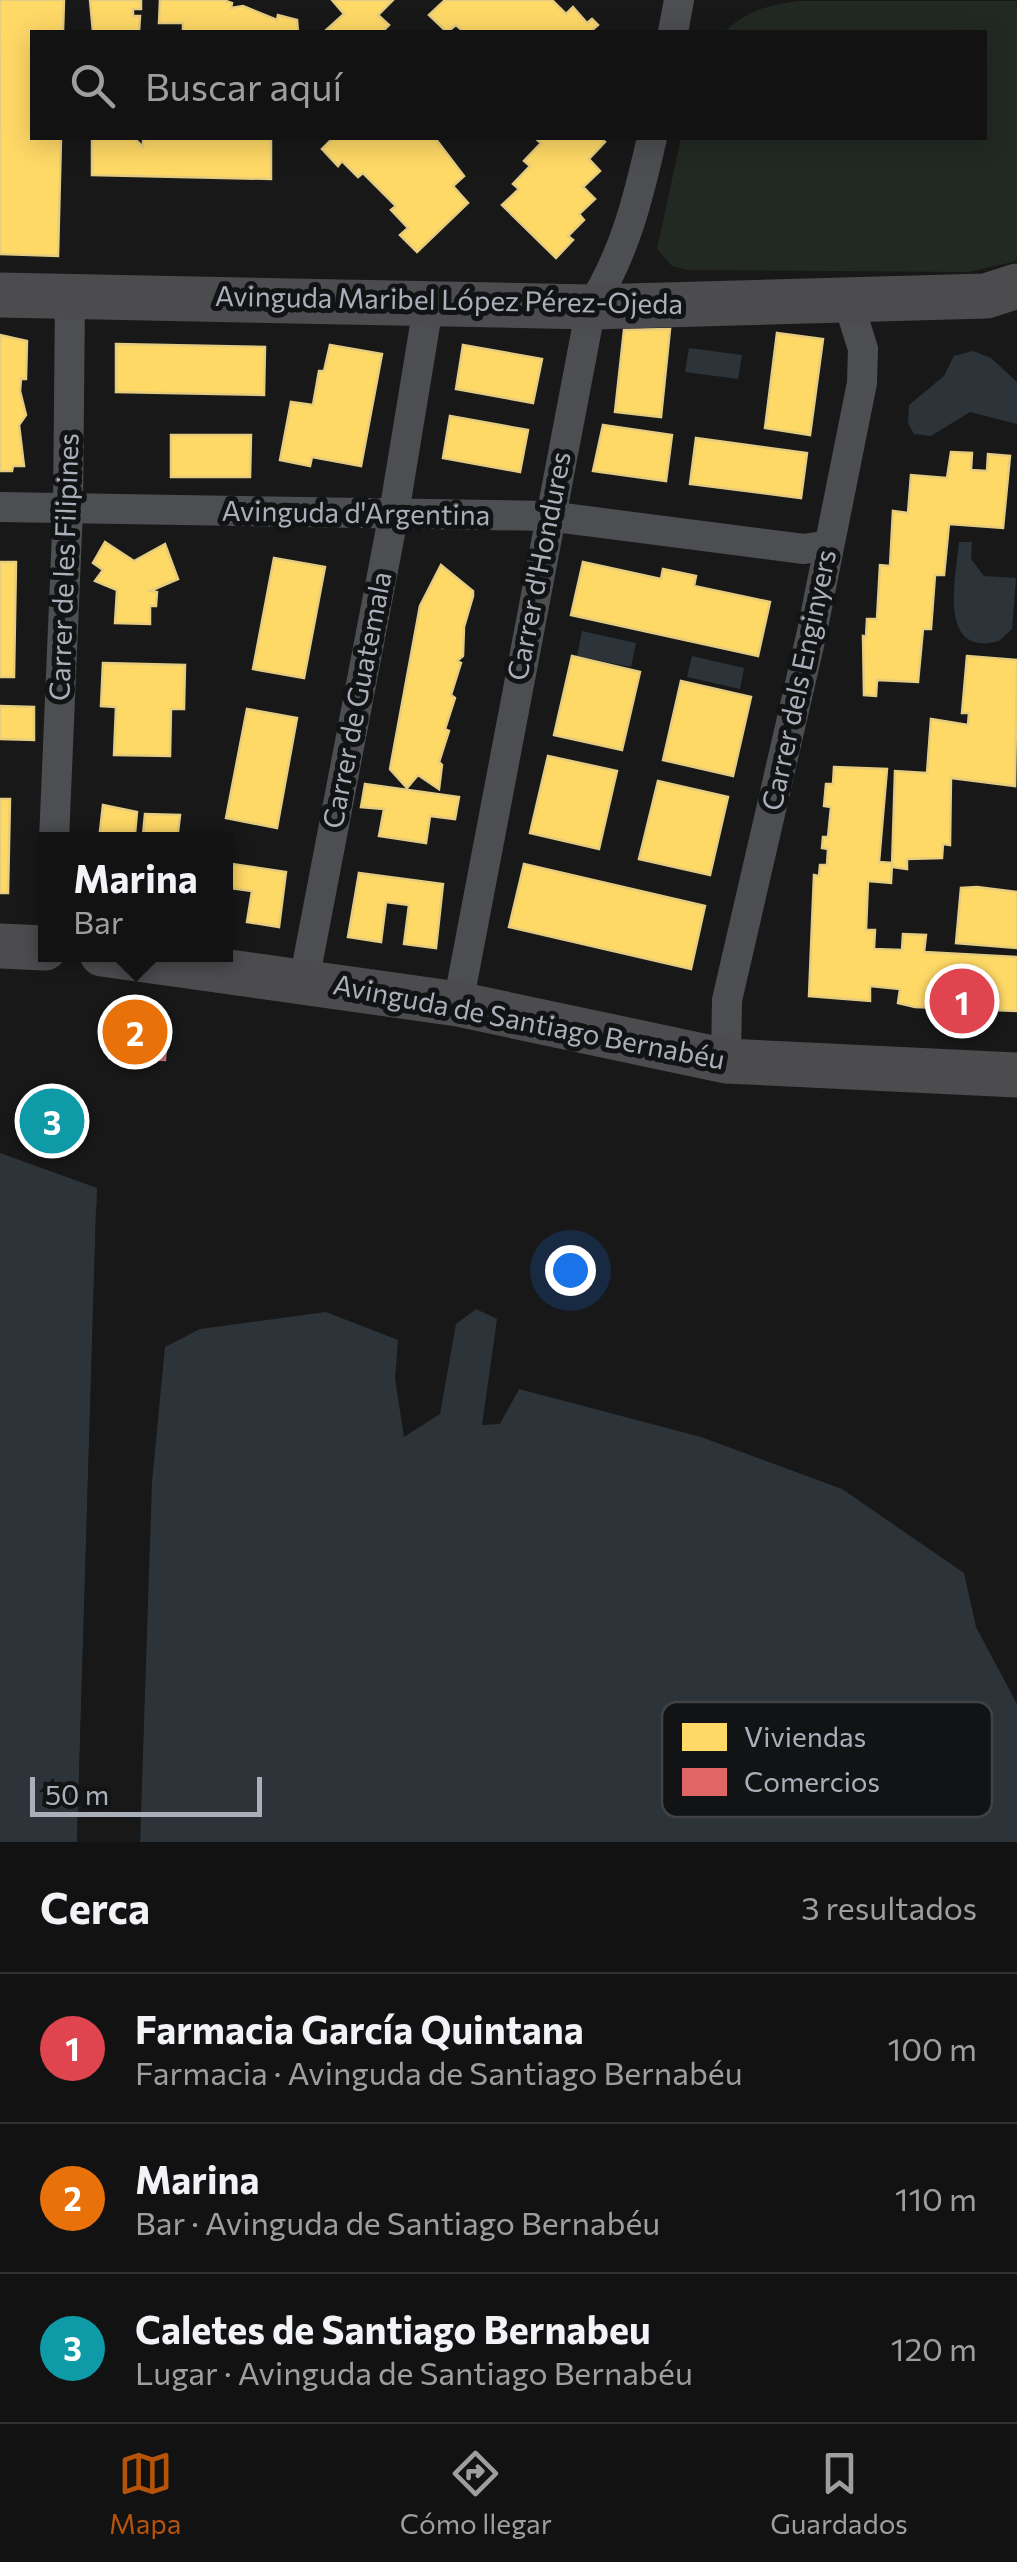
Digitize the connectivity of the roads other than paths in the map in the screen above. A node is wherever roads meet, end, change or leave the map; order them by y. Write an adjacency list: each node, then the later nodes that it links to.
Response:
1 (678, 0): 2 (street)
2 (673, 30)
3 (652, 140): 9 (street, Carrer d'Hondures)
4 (1017, 286): 8 (street, Avinguda Maribel López Pérez-Ojeda)
5 (0, 294): 6 (street, Avinguda Maribel López Pérez-Ojeda)
6 (70, 296): 7 (street, Avinguda Maribel López Pérez-Ojeda); 11 (street, Carrer de les Filipines)
7 (421, 300): 9 (street, Avinguda Maribel López Pérez-Ojeda); 12 (street, Carrer de Guatemala)
8 (848, 300): 9 (street, Avinguda Maribel López Pérez-Ojeda); 14 (street, Carrer dels Enginyers)
9 (591, 307): 13 (street, Carrer d'Hondures)
10 (0, 507): 11 (street, Avinguda d'Argentina)
11 (68, 509): 12 (street, Avinguda d'Argentina); 15 (street, Carrer de les Filipines)
12 (394, 513): 13 (street, Avinguda d'Argentina); 19 (street, Carrer de Guatemala)
13 (548, 516): 14 (street, Avinguda d'Argentina); 20 (street, Carrer d'Hondures)
14 (829, 545): 21 (street, Carrer dels Enginyers)
15 (54, 832)
16 (0, 946): 17 (street)
17 (38, 948)
18 (162, 962): 19 (street, Avinguda de Santiago Bernabéu)
19 (304, 981): 20 (street, Avinguda de Santiago Bernabéu)
20 (458, 1004): 21 (street, Avinguda de Santiago Bernabéu)
21 (726, 1061): 22 (street, Avinguda de Santiago Bernabéu)
22 (1017, 1075)

